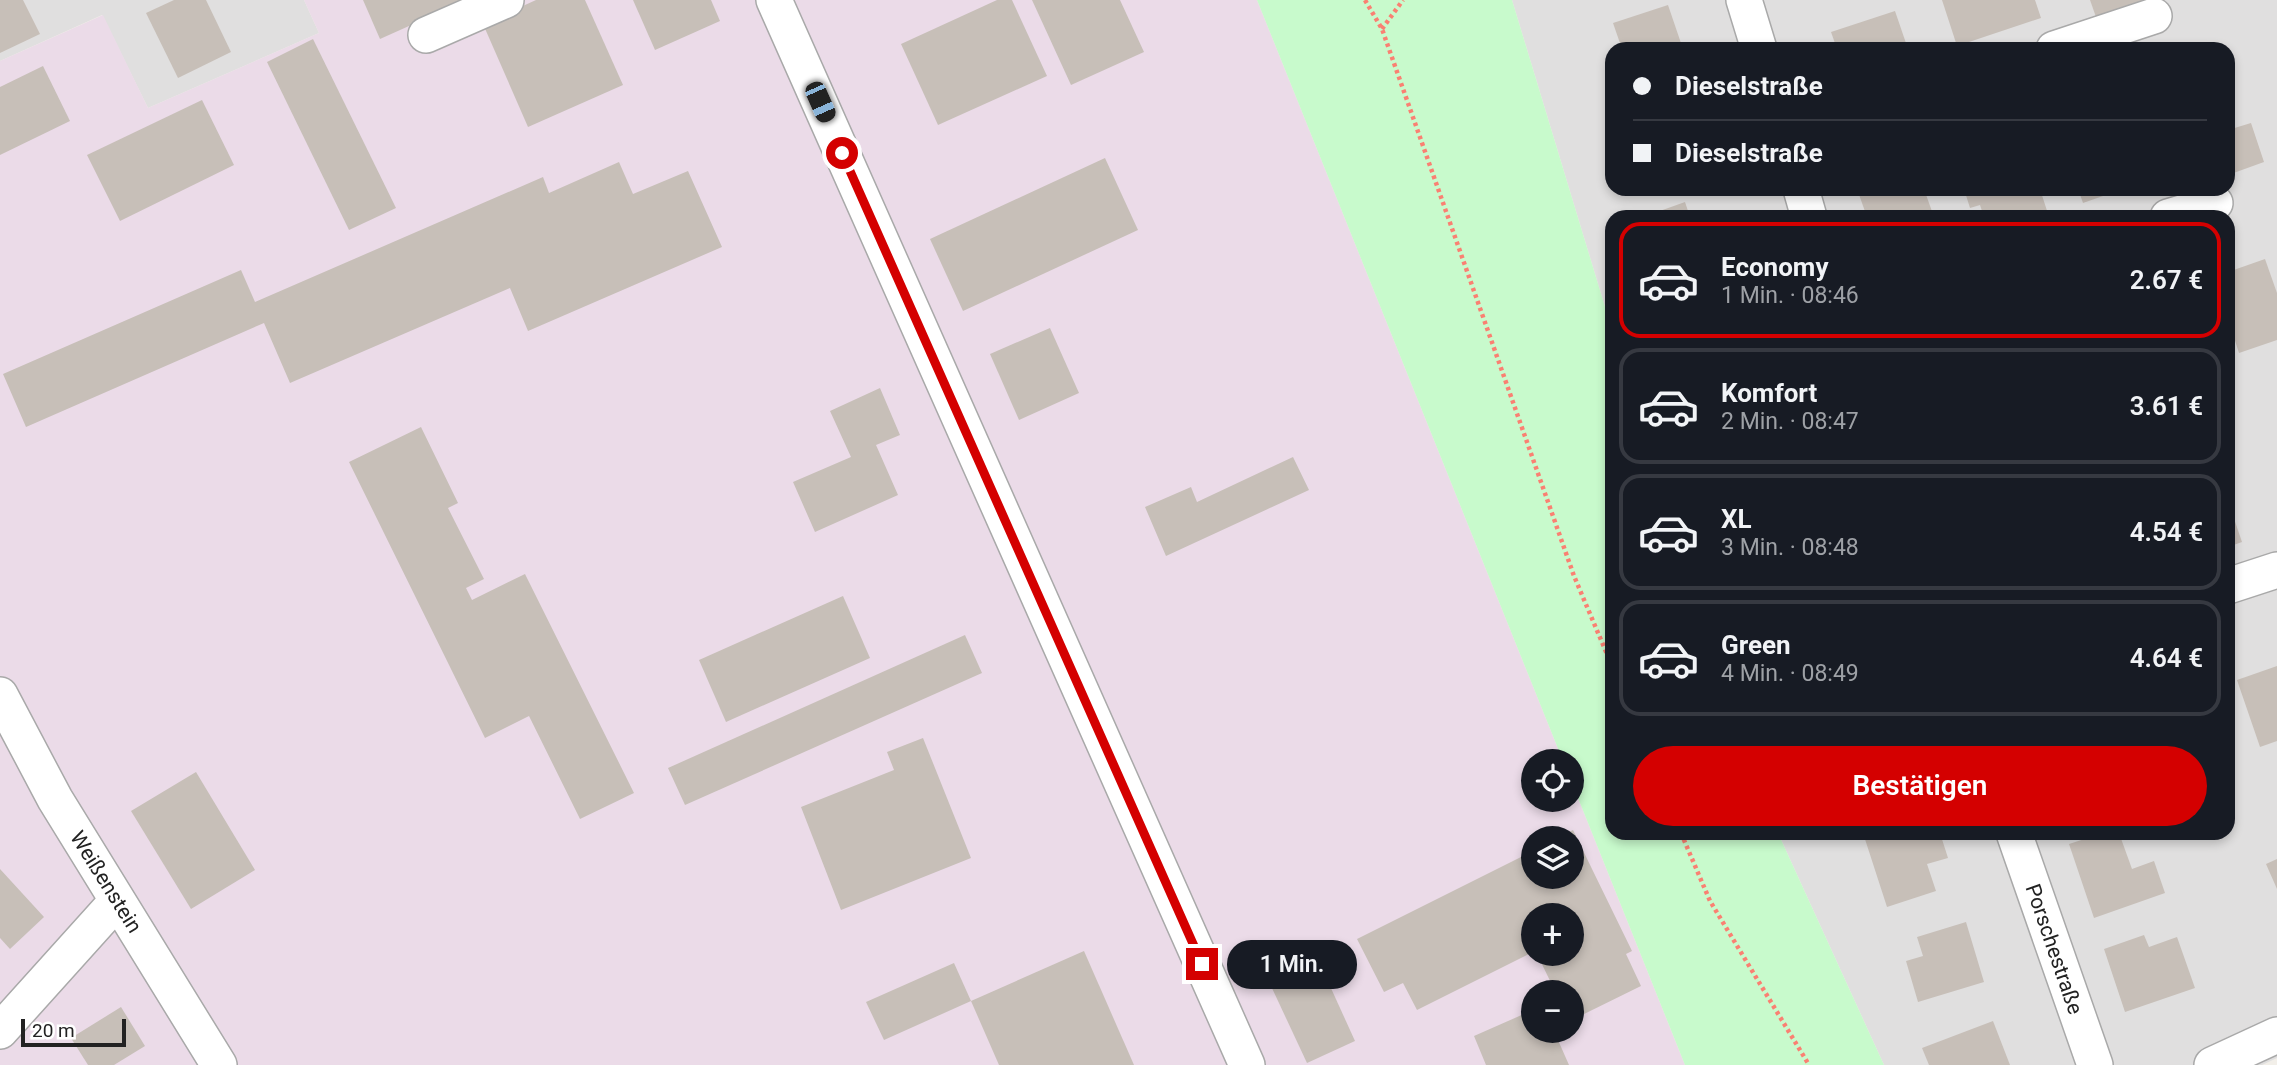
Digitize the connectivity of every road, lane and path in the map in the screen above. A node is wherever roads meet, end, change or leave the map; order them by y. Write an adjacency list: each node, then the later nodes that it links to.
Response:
1 (506, 0): 8 (street)
2 (774, 0): 23 (street)
3 (1365, 0): 7 (path)
4 (1402, 0): 7 (path)
5 (1744, 0): 9 (street)
6 (2154, 16): 10 (street)
7 (1381, 29): 15 (path)
8 (426, 35)
9 (1757, 42)
10 (2075, 42)
11 (2215, 203): 12 (street)
12 (2192, 210)
13 (2277, 570): 14 (street)
14 (2235, 584)
15 (1605, 649)
16 (0, 695): 19 (street, Weißenstein)
17 (1684, 840): 24 (path)
18 (2016, 840): 25 (street, Porschestraße)
19 (117, 901): 20 (street); 22 (street, Weißenstein)
20 (0, 1031)
21 (2277, 1035): 26 (street)
22 (209, 1062)
23 (1247, 1065)
24 (1809, 1065)
25 (2095, 1065)
26 (2212, 1065)

